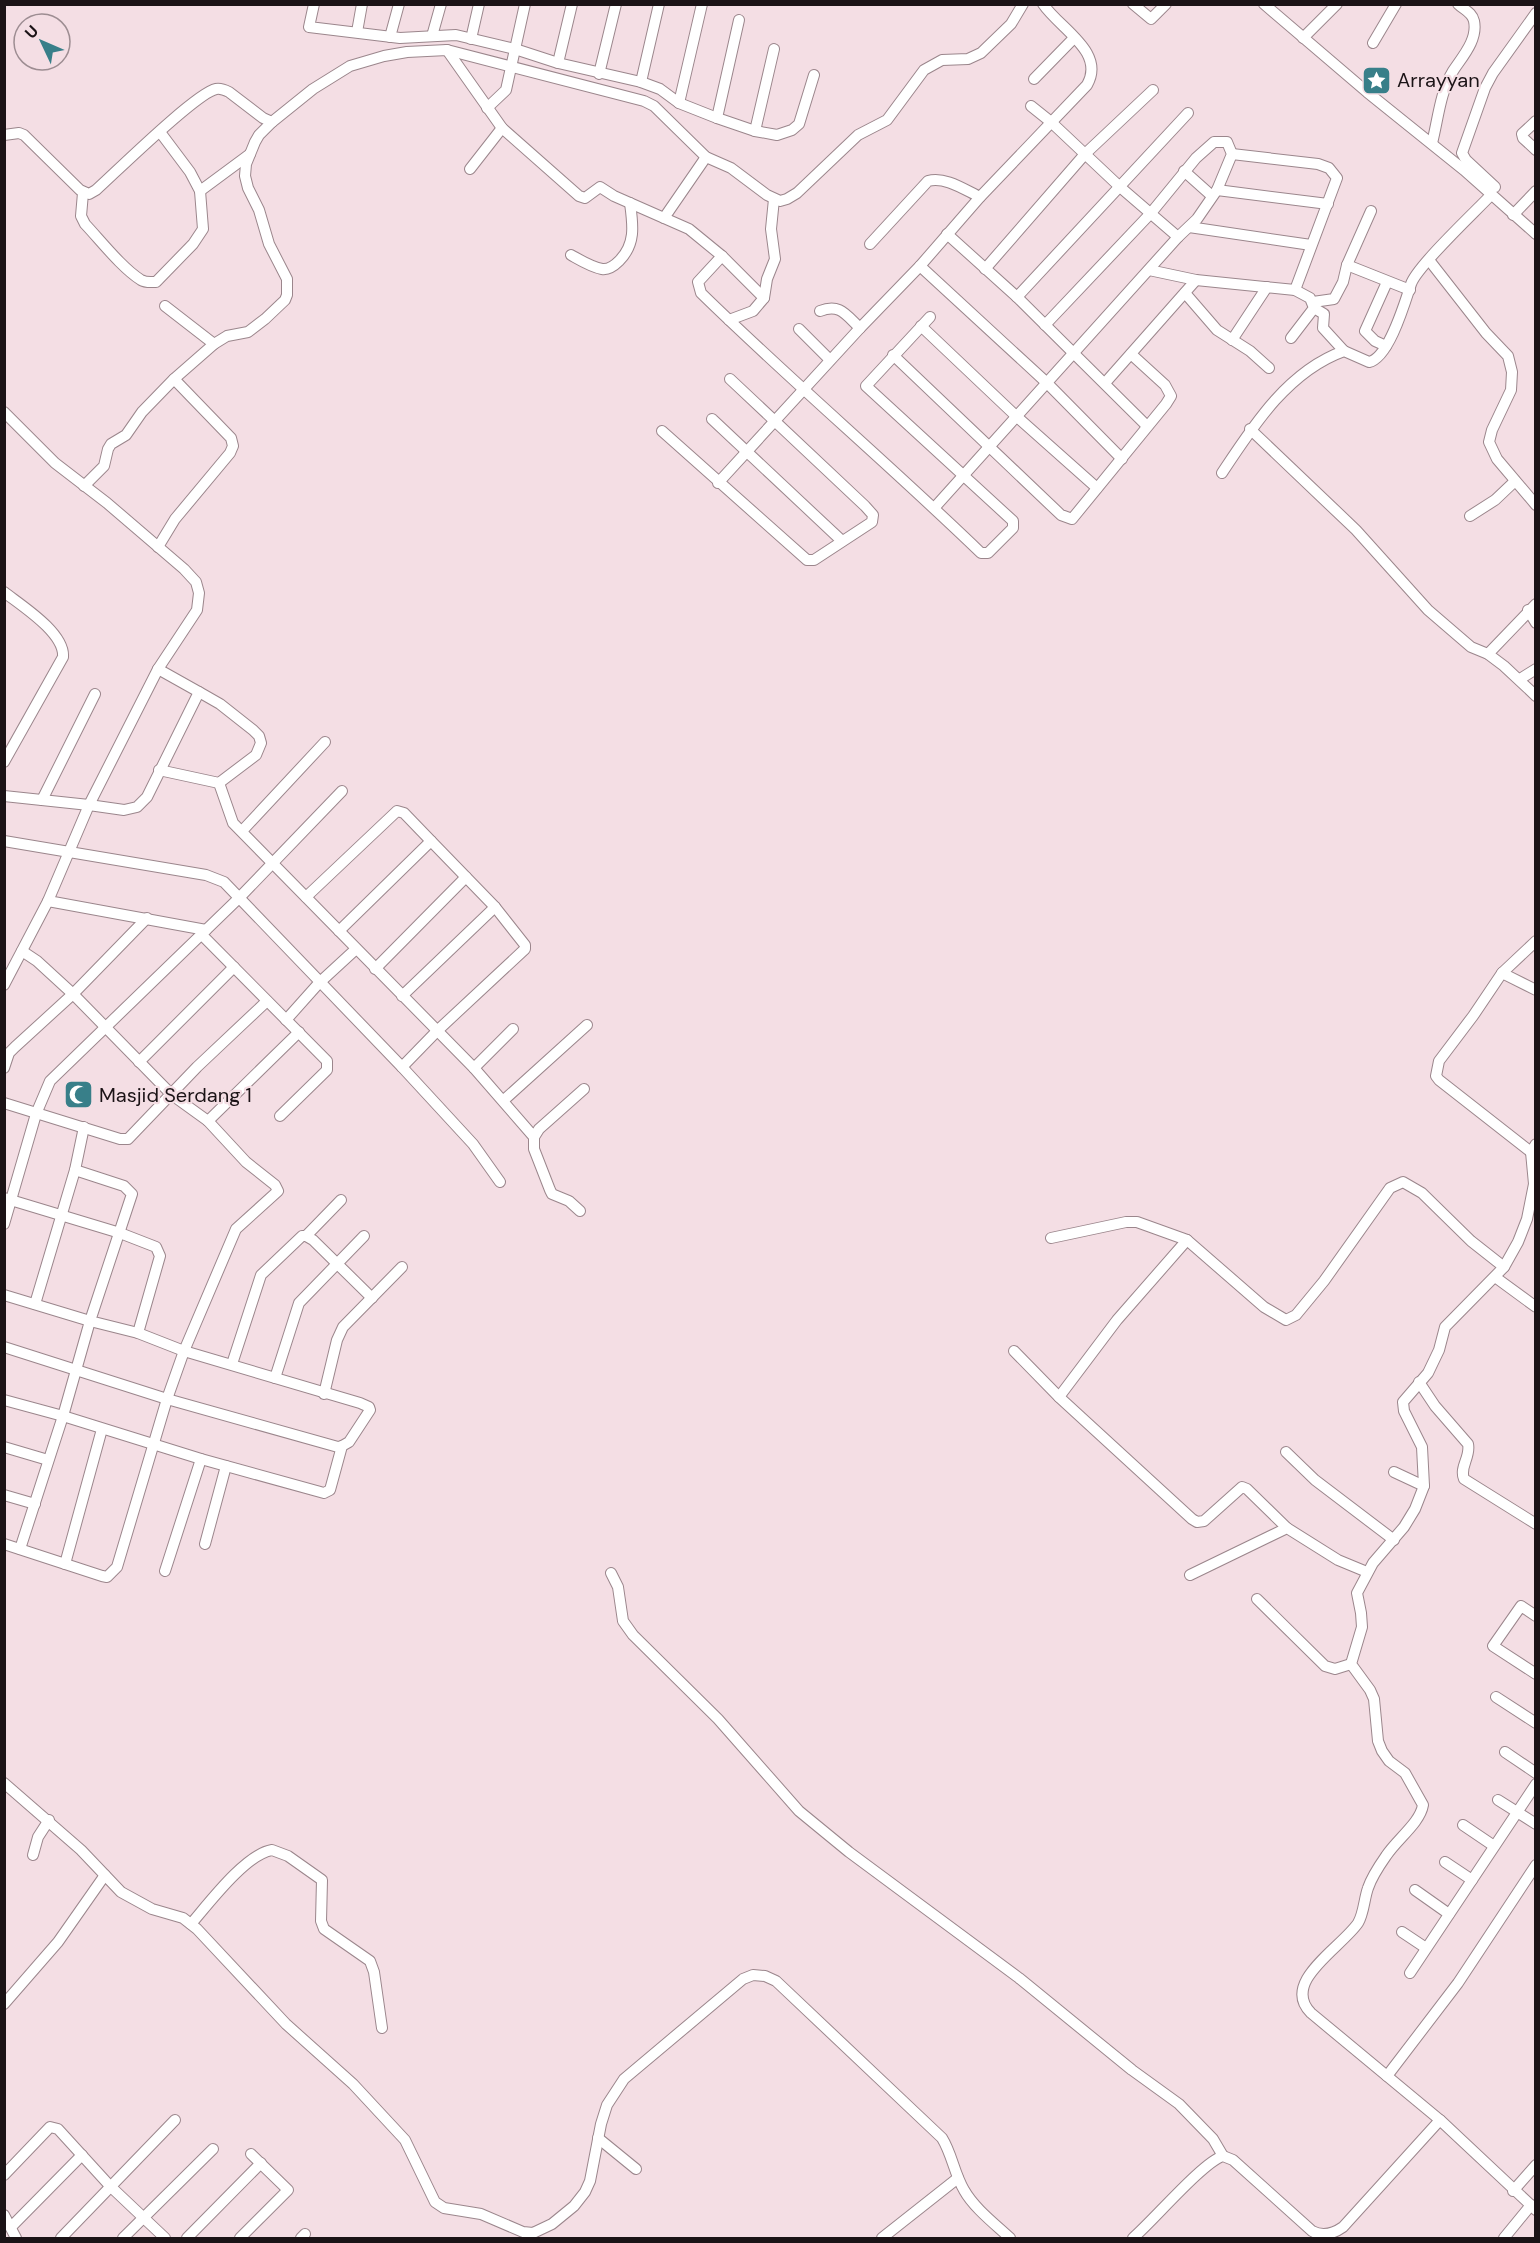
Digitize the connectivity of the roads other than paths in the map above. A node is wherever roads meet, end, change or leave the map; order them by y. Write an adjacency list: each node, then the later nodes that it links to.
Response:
1 (314, 4): 22 (street)
2 (362, 4): 22 (street)
3 (399, 4): 25 (street)
4 (441, 4): 24 (street)
5 (479, 4): 28 (street)
6 (525, 4): 30 (street)
7 (572, 4): 33 (street)
8 (616, 4): 35 (street)
9 (659, 4): 38 (street)
10 (702, 4): 40 (street)
11 (1023, 4): 67 (street)
12 (1043, 4): 26 (street)
13 (1133, 4): 14 (street)
14 (1166, 4)
15 (1264, 4): 27 (street)
16 (1338, 4): 27 (street)
17 (1396, 4): 29 (street)
18 (1458, 4): 52 (street)
19 (1536, 13): 21 (street)
20 (739, 20): 44 (street)
21 (1521, 31): 23 (street); 62 (street)
22 (357, 32): 25 (street)
23 (1536, 32)
24 (432, 36): 25 (street); 28 (street)
25 (390, 37)
26 (1074, 38): 37 (street); 47 (street)
27 (1303, 38): 52 (street)
28 (471, 39): 30 (street)
29 (1373, 43)
30 (515, 49): 33 (street); 34 (street)
31 (774, 49): 49 (street)
32 (447, 51): 34 (street); 42 (street); 46 (street)
33 (558, 63): 35 (street)
34 (511, 66): 42 (street); 57 (street)
35 (599, 74): 38 (street)
36 (814, 75): 49 (street)
37 (1034, 79)
38 (640, 82): 40 (street)
39 (1153, 90): 55 (street)
40 (679, 103): 44 (street)
41 (1031, 106): 47 (street)
42 (488, 108): 48 (street)
43 (1188, 113): 60 (street)
44 (717, 118): 49 (street)
45 (1536, 121): 53 (street)
46 (272, 122): 50 (street); 54 (street)
47 (1051, 122): 55 (street); 66 (street)
48 (502, 128): 58 (street); 68 (street)
49 (754, 131)
50 (160, 132): 61 (street); 64 (street)
51 (4, 135): 64 (street)
52 (1432, 143): 62 (street)
53 (1536, 150)
54 (250, 154): 61 (street); 106 (street)
55 (1085, 154): 60 (street); 85 (street)
56 (1232, 154): 59 (street); 65 (street); 69 (street)
57 (706, 157): 67 (street); 73 (street)
58 (470, 169)
59 (1184, 171): 65 (street); 71 (street)
60 (1120, 187): 71 (street); 93 (street)
61 (200, 191): 64 (street)
62 (1493, 191): 72 (street); 82 (street)
63 (1536, 191): 72 (street)
64 (83, 193)
65 (1215, 193): 69 (street); 74 (street)
66 (980, 197): 75 (street); 78 (street)
67 (774, 199): 94 (street)
68 (630, 203): 73 (street); 80 (street)
69 (1328, 204): 79 (street)
70 (1371, 211): 83 (street)
71 (1150, 213): 77 (street); 100 (street)
72 (1513, 214): 76 (street)
73 (664, 218): 81 (street)
74 (1189, 228): 77 (street); 79 (street)
75 (947, 234): 84 (street); 85 (street)
76 (1536, 234)
77 (1178, 237): 86 (street)
78 (870, 244)
79 (1311, 245): 90 (street)
80 (571, 255)
81 (722, 256): 94 (street); 99 (street)
82 (1429, 260): 91 (street); 131 (street)
83 (1347, 265): 88 (street); 95 (street)
84 (920, 266): 102 (street); 116 (street)
85 (985, 269): 93 (street)
86 (1149, 270): 87 (street); 109 (street)
87 (1196, 280): 89 (street); 92 (street)
88 (1387, 282): 91 (street); 107 (street)
89 (1267, 287): 90 (street); 105 (street)
90 (1296, 290): 95 (street)
91 (1410, 291): 107 (street)
92 (1185, 293): 105 (street); 110 (street)
93 (1017, 297): 100 (street)
94 (764, 298): 99 (street)
95 (1313, 305): 104 (street); 108 (street)
96 (165, 306): 106 (street)
97 (820, 311): 102 (street)
98 (930, 316): 101 (street)
99 (729, 320): 118 (street)
100 (1046, 325): 109 (street)
101 (921, 326): 111 (street); 120 (street)
102 (860, 328): 112 (street)
103 (799, 329): 112 (street)
104 (1292, 338)
105 (1232, 340): 113 (street)
106 (214, 344): 114 (street)
107 (1386, 346): 108 (street)
108 (1344, 351): 124 (street)
109 (1073, 353): 116 (street); 117 (street)
110 (1131, 354): 117 (street); 123 (street)
111 (893, 355): 126 (street); 130 (street)
112 (830, 360): 118 (street)
113 (1269, 368)
114 (174, 379): 133 (street); 139 (street)
115 (730, 379): 122 (street)
116 (1047, 383): 120 (street); 128 (street)
117 (1105, 383): 123 (street)
118 (805, 389): 122 (street); 136 (street)
119 (4, 412): 133 (street)
120 (1016, 416): 126 (street); 134 (street)
121 (712, 419): 127 (street)
122 (774, 420): 127 (street); 138 (street)
123 (1147, 426): 128 (street)
124 (1250, 429): 129 (street); 143 (street)
125 (662, 431): 132 (street)
126 (989, 447): 130 (street); 134 (street)
127 (746, 451): 132 (street); 138 (street)
128 (1122, 459): 134 (street)
129 (1222, 473)
130 (963, 474): 136 (street); 136 (street)
131 (1515, 481): 135 (street); 137 (street)
132 (718, 483): 138 (street)
133 (84, 486): 139 (street)
134 (1096, 488)
135 (1536, 505)
136 (935, 507)
137 (1470, 516)
138 (842, 541)
139 (158, 547): 144 (street)
140 (4, 592): 151 (street)
141 (1532, 607): 142 (street); 143 (street)
142 (1536, 623)
143 (1488, 654): 146 (street)
144 (158, 669): 147 (street); 157 (street)
145 (1536, 669): 146 (street)
146 (1520, 679): 149 (street)
147 (199, 692): 152 (street); 153 (street)
148 (95, 694): 156 (street)
149 (1536, 696)
150 (325, 742): 158 (street)
151 (4, 762)
152 (159, 770): 153 (street); 157 (street)
153 (219, 783): 158 (street)
154 (342, 791): 162 (street)
155 (4, 796): 156 (street)
156 (42, 800): 157 (street)
157 (89, 805): 161 (street)
158 (242, 831): 162 (street)
159 (4, 841): 161 (street)
160 (431, 841): 163 (street); 164 (street); 169 (street)
161 (67, 852): 165 (street); 166 (street)
162 (272, 862): 164 (street); 165 (street)
163 (466, 877): 167 (street); 175 (street)
164 (306, 897): 169 (street)
165 (239, 898): 170 (street); 177 (street)
166 (48, 901): 168 (street); 173 (street)
167 (495, 907): 181 (street); 187 (street)
168 (147, 918): 170 (street); 180 (street)
169 (339, 931): 172 (street)
170 (204, 932): 174 (street); 185 (street)
171 (1536, 941): 176 (street)
172 (356, 949): 175 (street); 177 (street)
173 (22, 951): 178 (street); 180 (street)
174 (234, 967): 182 (street); 190 (street)
175 (375, 969): 181 (street)
176 (1502, 973): 179 (street); 203 (street)
177 (319, 983): 183 (street); 191 (street)
178 (4, 985)
179 (1536, 990)
180 (73, 994): 185 (street); 189 (street)
181 (402, 996): 187 (street)
182 (267, 1001): 183 (street); 195 (street)
183 (286, 1020): 188 (street)
184 (587, 1025): 196 (street)
185 (106, 1028): 190 (street); 198 (street)
186 (513, 1029): 193 (street)
187 (436, 1031): 191 (street); 193 (street)
188 (299, 1032): 199 (street); 200 (street)
189 (7, 1053): 192 (street)
190 (139, 1062): 195 (street)
191 (402, 1067): 205 (street)
192 (4, 1068)
193 (474, 1068): 196 (street)
194 (584, 1089): 202 (street)
195 (172, 1095): 200 (street); 201 (street)
196 (504, 1100): 202 (street)
197 (4, 1103): 198 (street)
198 (36, 1114): 201 (street); 206 (street)
199 (280, 1116)
200 (208, 1121): 227 (street)
201 (84, 1127): 204 (street)
202 (534, 1137): 208 (street)
203 (1533, 1148): 218 (street)
204 (75, 1170): 209 (street); 211 (street)
205 (500, 1182)
206 (8, 1199): 209 (street); 210 (street)
207 (341, 1200): 212 (street)
208 (580, 1211)
209 (61, 1215): 211 (street); 222 (street)
210 (4, 1224)
211 (120, 1233): 224 (street); 225 (street)
212 (306, 1236): 216 (street); 229 (street)
213 (364, 1236): 216 (street)
214 (1051, 1238): 215 (street)
215 (1187, 1240): 218 (street); 234 (street)
216 (337, 1264): 221 (street); 231 (street)
217 (402, 1267): 221 (street)
218 (1504, 1267): 219 (street)
219 (1495, 1277): 223 (street); 232 (street)
220 (4, 1295): 222 (street)
221 (372, 1298): 233 (street)
222 (35, 1304): 224 (street)
223 (1535, 1308)
224 (90, 1321): 225 (street); 230 (street)
225 (138, 1333): 227 (street)
226 (4, 1347): 230 (street)
227 (184, 1351): 229 (street); 235 (street)
228 (1014, 1351): 234 (street)
229 (232, 1364): 231 (street)
230 (76, 1368): 235 (street); 237 (street)
231 (275, 1378): 233 (street)
232 (1419, 1382): 247 (street); 250 (street)
233 (324, 1394): 240 (street)
234 (1059, 1397): 251 (street)
235 (167, 1399): 239 (street); 240 (street)
236 (4, 1400): 237 (street)
237 (63, 1416): 238 (street); 244 (street)
238 (102, 1429): 239 (street); 256 (street)
239 (154, 1444): 243 (street); 256 (street)
240 (342, 1446): 245 (street)
241 (4, 1447): 244 (street)
242 (1286, 1452): 252 (street)
243 (201, 1459): 245 (street); 257 (street)
244 (48, 1460): 249 (street)
245 (226, 1466): 254 (street)
246 (1394, 1472): 247 (street)
247 (1424, 1486): 252 (street)
248 (4, 1495): 249 (street)
249 (35, 1504): 255 (street)
250 (1536, 1524)
251 (1287, 1528): 258 (street); 260 (street)
252 (1394, 1540): 258 (street)
253 (4, 1544): 255 (street)
254 (205, 1544)
255 (20, 1549): 256 (street)
256 (65, 1564)
257 (165, 1571)
258 (1367, 1572): 263 (street)
259 (611, 1573): 297 (street)
260 (1190, 1575)
261 (1257, 1599): 263 (street)
262 (1536, 1616): 264 (street)
263 (1351, 1664): 290 (street)
264 (1536, 1674)
265 (1496, 1697): 266 (street)
266 (1536, 1723)
267 (1505, 1752): 268 (street)
268 (1536, 1773)
269 (1536, 1784): 272 (street)
270 (6, 1788): 273 (street)
271 (1498, 1800): 272 (street)
272 (1517, 1812): 274 (street); 276 (street)
273 (49, 1820): 277 (street); 280 (street)
274 (1536, 1824)
275 (1463, 1825): 276 (street)
276 (1494, 1846): 281 (street)
277 (33, 1855)
278 (1445, 1862): 281 (street)
279 (1536, 1865): 290 (street)
280 (105, 1875): 284 (street); 288 (street)
281 (1472, 1880): 283 (street)
282 (1415, 1890): 283 (street)
283 (1449, 1914): 286 (street)
284 (191, 1924): 289 (street); 293 (street)
285 (1402, 1932): 286 (street)
286 (1426, 1948): 287 (street)
287 (1410, 1972)
288 (4, 2004)
289 (382, 2028)
290 (1387, 2076): 292 (street)
291 (175, 2120): 303 (street)
292 (1440, 2120): 297 (street); 304 (street)
293 (598, 2138): 300 (street); 302 (street)
294 (213, 2149): 307 (street)
295 (251, 2154): 298 (street)
296 (82, 2155): 301 (street); 303 (street); 308 (street)
297 (1224, 2156): 317 (street)
298 (261, 2163): 313 (street); 314 (street)
299 (1536, 2165): 304 (street)
300 (636, 2169)
301 (4, 2175)
302 (958, 2178): 315 (street); 316 (street)
303 (110, 2186): 307 (street); 310 (street)
304 (1513, 2191): 305 (street)
305 (1533, 2208): 318 (street)
306 (4, 2215): 308 (street)
307 (142, 2218): 311 (street); 312 (street)
308 (11, 2227): 309 (street)
309 (16, 2238)
310 (61, 2238)
311 (123, 2238)
312 (165, 2238)
313 (187, 2238)
314 (240, 2238)
315 (882, 2238)
316 (1010, 2238)
317 (1134, 2238)
318 (1504, 2238)

